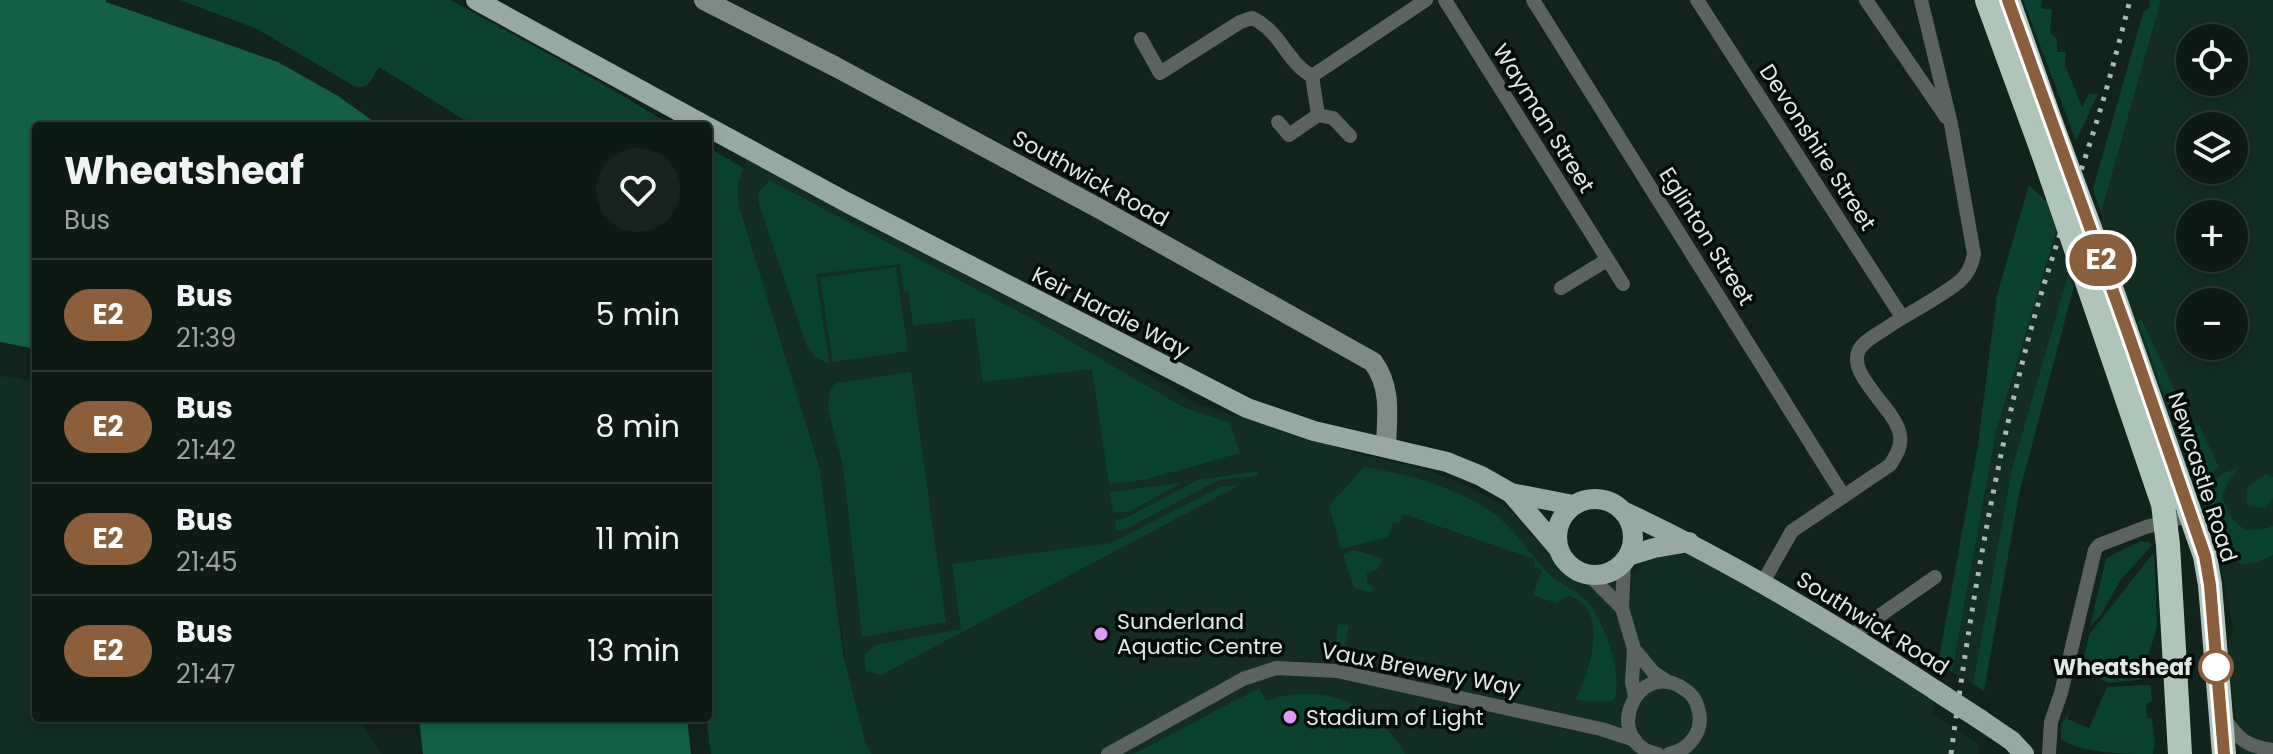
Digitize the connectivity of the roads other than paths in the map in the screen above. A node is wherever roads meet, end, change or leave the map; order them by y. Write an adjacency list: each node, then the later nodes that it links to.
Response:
1 (476, 0): 14 (main road, Keir Hardie Way)
2 (1426, 0): 12 (street)
3 (1445, 0): 19 (street, Wayman Street)
4 (1533, 0): 25 (street, Eglinton Street)
5 (1697, 0): 22 (street, Devonshire Street)
6 (1866, 0): 16 (street)
7 (1921, 0): 16 (street)
8 (1987, 0): 29 (highway, bridge)
9 (2008, 0): 28 (highway, Newcastle Road, bridge)
10 (714, 3): 23 (street, Southwick Road)
11 (1141, 39): 12 (street)
12 (1312, 76): 13 (street)
13 (1318, 115): 15 (street); 18 (street)
14 (700, 122)
15 (1278, 122)
16 (1951, 124): 22 (street)
17 (712, 129): 23 (main road, Keir Hardie Way)
18 (1350, 136)
19 (1607, 260): 20 (street, Wayman Street); 21 (street)
20 (1623, 284)
21 (1561, 288)
22 (1902, 317): 25 (street)
23 (1386, 447): 24 (main road, Keir Hardie Way)
24 (1511, 493): 26 (main road); 31 (main road)
25 (1843, 495): 35 (street)
26 (1573, 505): 27 (main road); 31 (main road)
27 (1625, 512): 30 (main road, Southwick Road); 32 (main road)
28 (2192, 515): 29 (street); 41 (highway, Newcastle Road)
29 (2166, 522): 52 (street); 53 (highway)
30 (1689, 542): 32 (main road); 35 (main road, Southwick Road)
31 (1558, 548): 33 (main road)
32 (1626, 559): 33 (main road); 36 (street)
33 (1589, 575): 36 (street)
34 (1935, 577): 37 (street)
35 (1763, 582): 37 (main road, Southwick Road)
36 (1622, 608): 38 (street)
37 (1852, 635): 46 (main road, Southwick Road, bridge)
38 (1634, 649): 39 (street); 40 (street)
39 (1669, 682): 40 (street); 45 (street)
40 (1635, 696): 42 (street)
41 (2219, 711): 47 (street); 54 (highway, Newcastle Road)
42 (1627, 719): 43 (street); 44 (street)
43 (1601, 729): 44 (street, Vaux Brewery Way); 48 (street, Vaux Brewery Way)
44 (1635, 740): 49 (street, Vaux Brewery Way)
45 (1694, 746): 50 (street)
46 (2018, 747): 51 (main road, Southwick Road)
47 (2273, 750)
48 (1108, 754)
49 (1658, 754)
50 (1669, 754)
51 (2041, 754)
52 (2049, 754)
53 (2180, 754)
54 (2224, 754)

